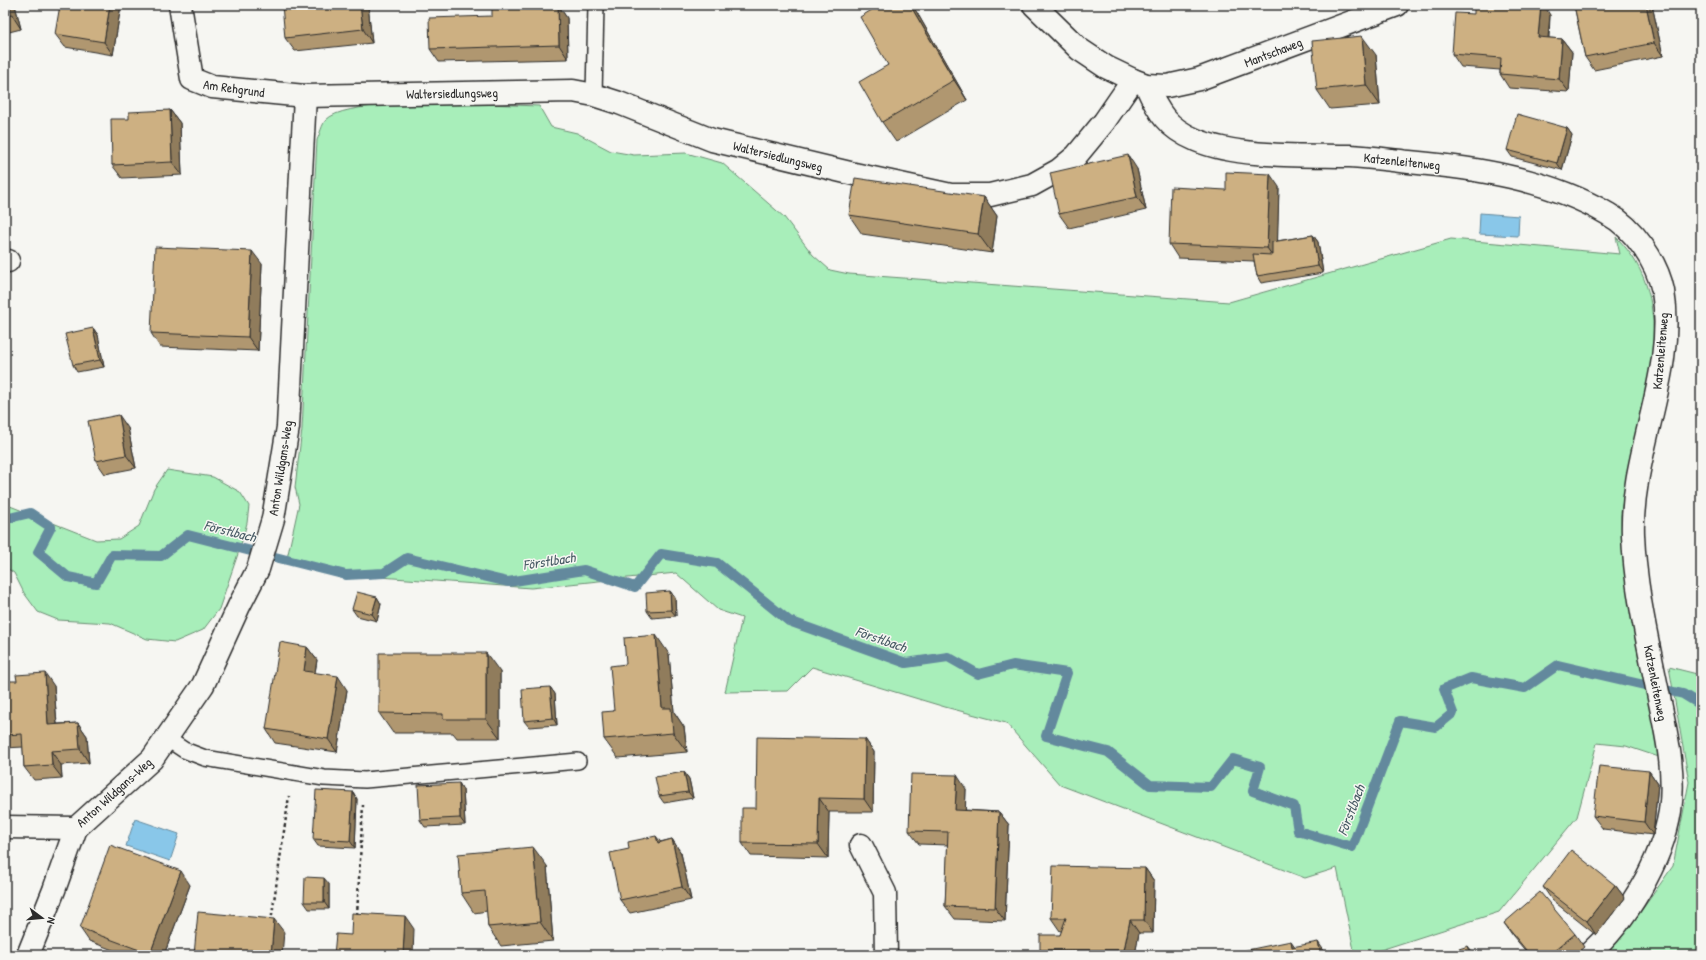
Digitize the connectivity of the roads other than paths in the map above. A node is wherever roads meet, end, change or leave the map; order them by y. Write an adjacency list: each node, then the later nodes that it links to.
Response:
1 (180, 5): 7 (street, Am Rehgrund)
2 (596, 5): 6 (lane)
3 (1034, 5): 5 (street)
4 (1397, 5): 5 (street, Mantschaweg)
5 (1140, 82): 6 (street, Waltersiedlungsweg); 15 (street, Katzenleitenweg)
6 (594, 95): 7 (street, Waltersiedlungsweg)
7 (305, 96): 8 (street, Anton Wildgans-Weg)
8 (166, 738): 9 (lane); 11 (street, Anton Wildgans-Weg)
9 (578, 761)
10 (5, 827): 11 (street, Anton Wildgans-Weg)
11 (76, 828): 13 (street)
12 (861, 845): 14 (street)
13 (28, 955)
14 (886, 955)
15 (1588, 955)

